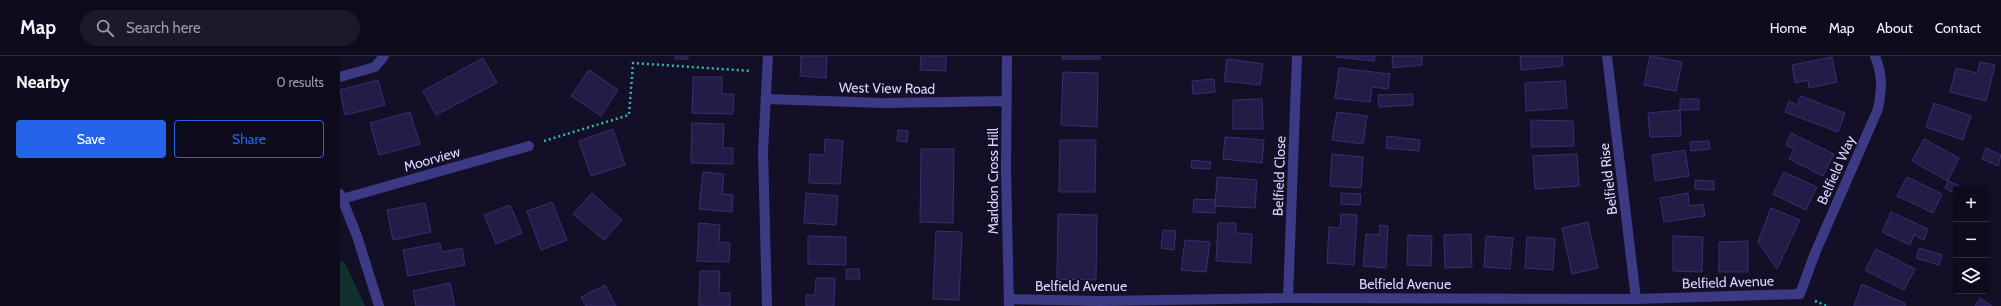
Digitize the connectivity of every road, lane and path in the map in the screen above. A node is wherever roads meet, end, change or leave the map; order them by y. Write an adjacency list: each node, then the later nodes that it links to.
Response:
1 (384, 56): 8 (street)
2 (768, 56): 7 (street)
3 (1006, 56): 10 (street, Marldon Cross Hill)
4 (1297, 56): 14 (street, Belfield Close)
5 (1607, 56): 15 (street, Belfield Rise)
6 (1875, 56): 13 (street, Belfield Way)
7 (767, 72): 9 (street); 11 (path)
8 (340, 77)
9 (766, 99): 10 (street, West View Road); 18 (street)
10 (1007, 101): 16 (street, Marldon Cross Hill)
11 (529, 146): 12 (street, Moorview)
12 (341, 197): 17 (street, Moorview)
13 (1800, 294): 15 (street, Belfield Avenue)
14 (1288, 298): 15 (street, Belfield Avenue); 16 (street, Belfield Avenue)
15 (1636, 300)
16 (1009, 303)
17 (379, 306)
18 (767, 306)

